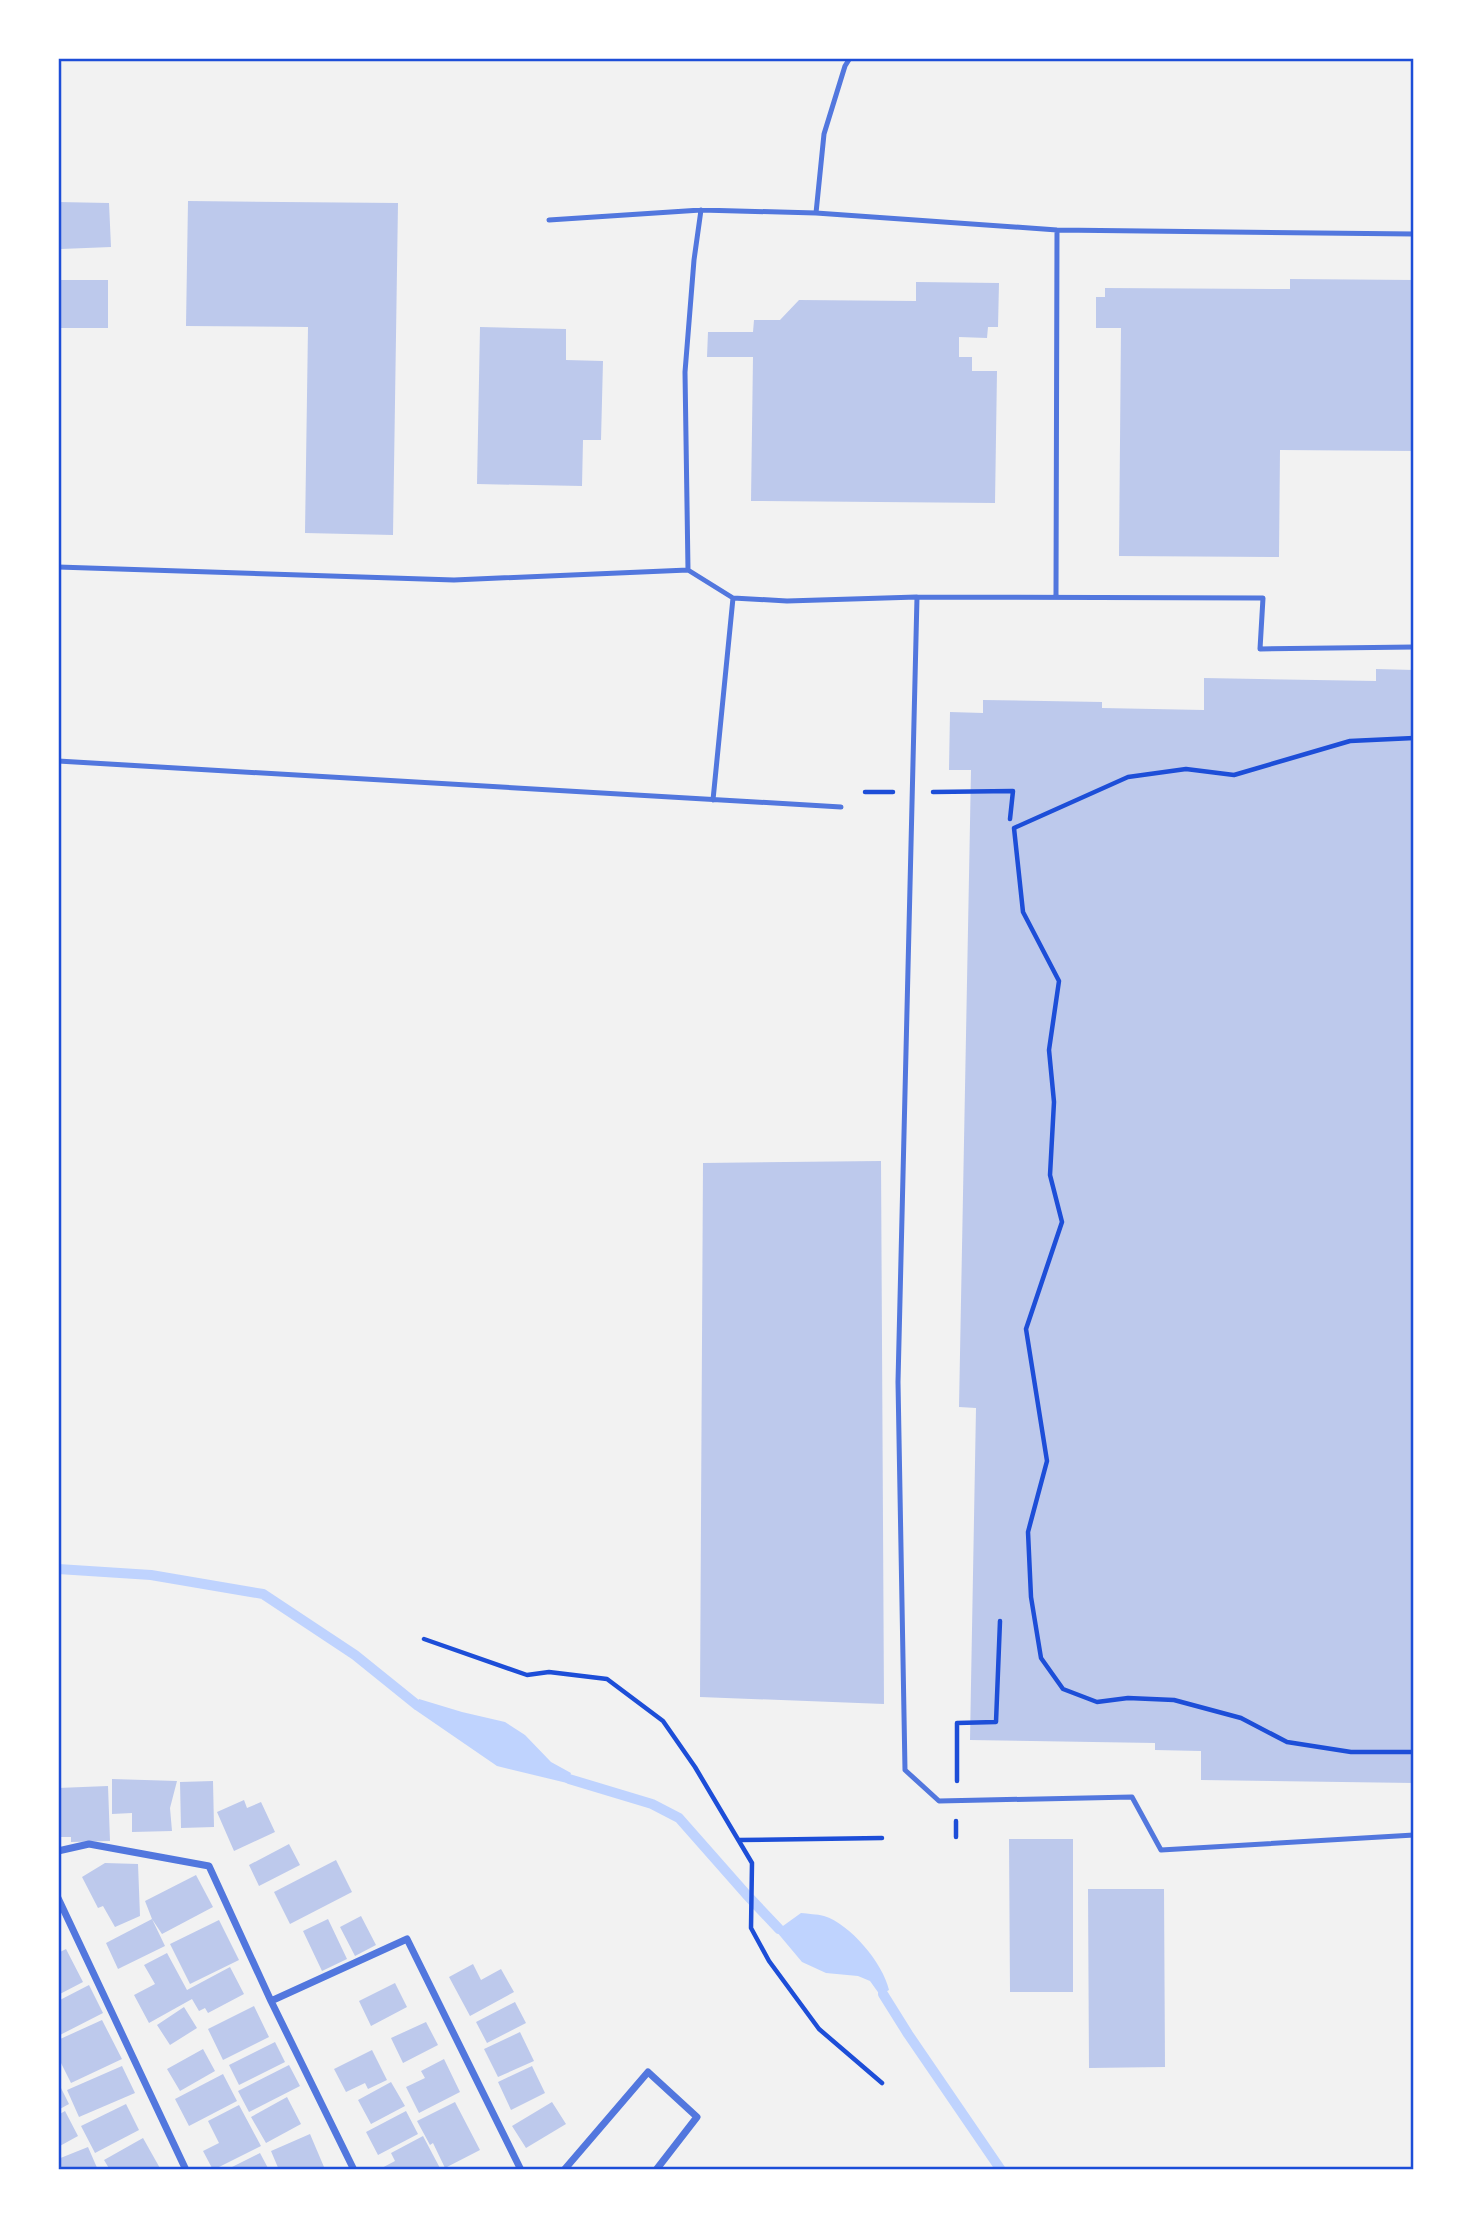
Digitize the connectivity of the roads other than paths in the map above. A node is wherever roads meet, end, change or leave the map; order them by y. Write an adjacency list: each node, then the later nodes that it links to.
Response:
1 (850, 58): 3 (lane)
2 (701, 210): 3 (lane); 4 (lane); 8 (lane)
3 (816, 213): 5 (lane)
4 (549, 220)
5 (1057, 230): 6 (lane); 9 (lane)
6 (1414, 234)
7 (58, 567): 8 (lane)
8 (688, 569): 10 (lane)
9 (1056, 596): 11 (lane); 12 (lane)
10 (733, 597): 11 (lane); 14 (lane)
11 (917, 597): 16 (lane)
12 (1414, 647)
13 (58, 761): 14 (lane)
14 (713, 800): 15 (lane)
15 (841, 807)
16 (1414, 1835)
17 (58, 1851): 19 (street)
18 (58, 1898): 20 (street)
19 (271, 2001): 21 (street); 22 (street)
20 (186, 2170)
21 (354, 2170)
22 (522, 2170)
23 (564, 2170): 24 (street)
24 (656, 2170)

